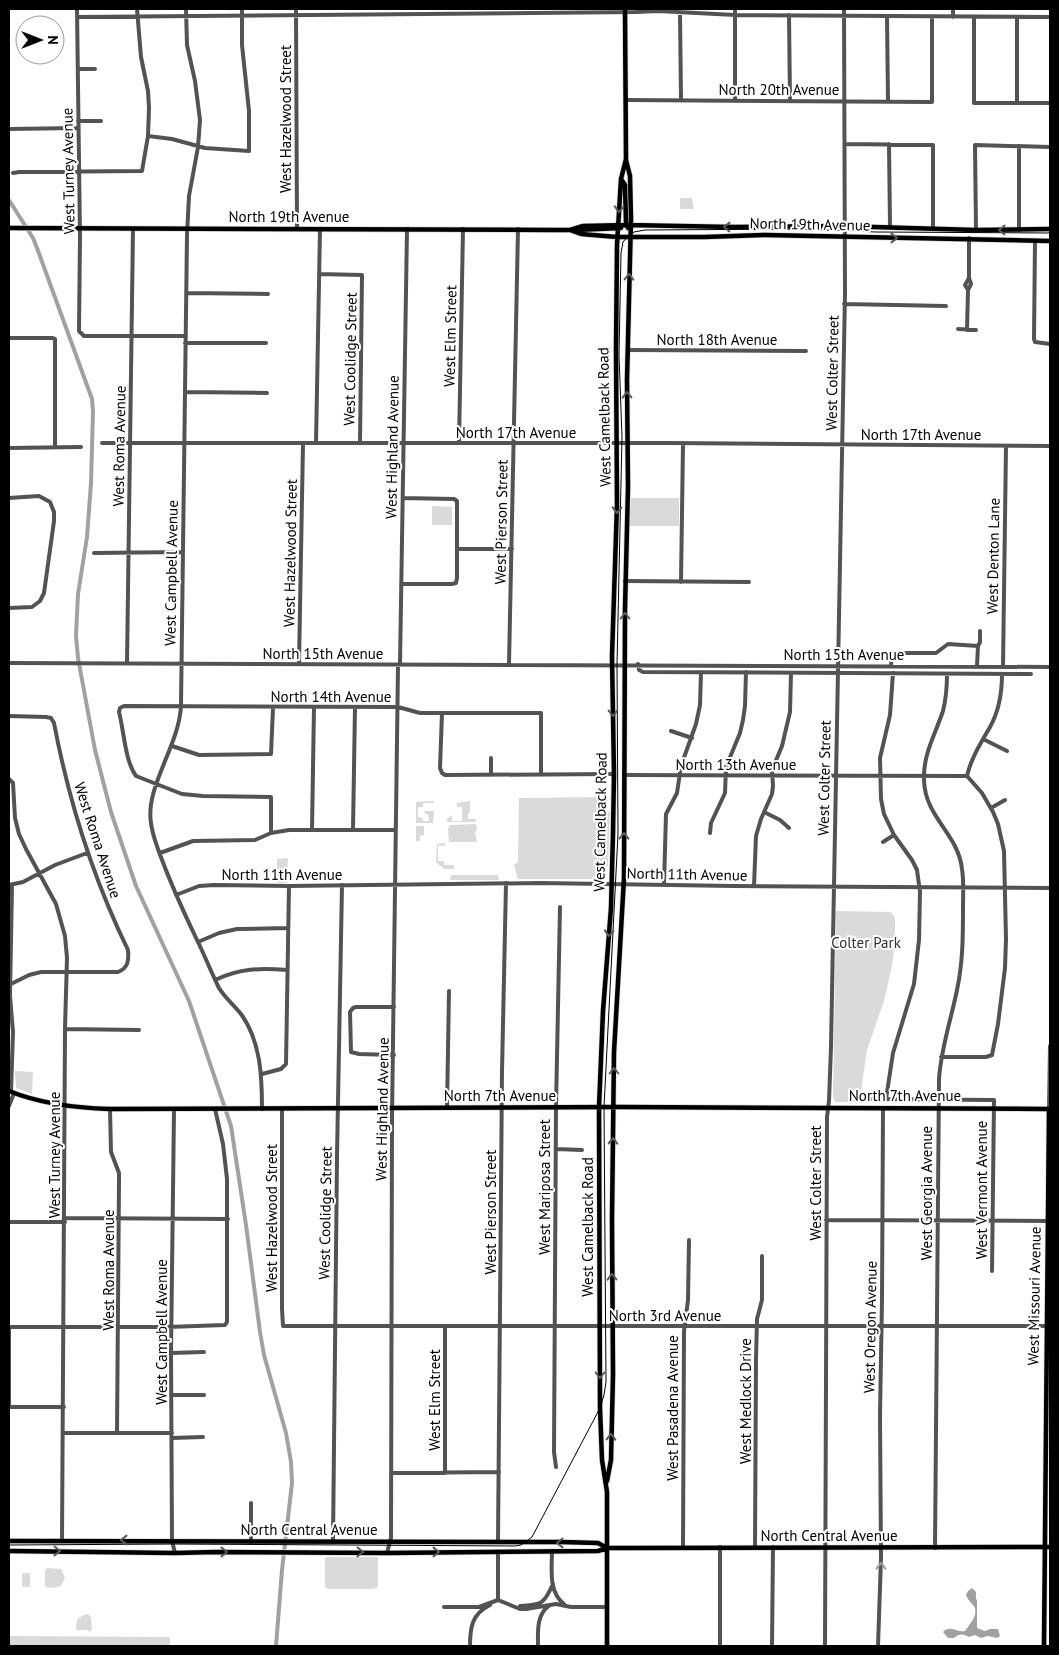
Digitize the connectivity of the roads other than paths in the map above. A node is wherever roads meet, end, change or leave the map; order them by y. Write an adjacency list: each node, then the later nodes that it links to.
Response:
1 (77, 9): 22 (street, West Turney Avenue)
2 (137, 9): 19 (street)
3 (186, 9): 20 (street, West Campbell Avenue)
4 (242, 9): 16 (street)
5 (734, 9): 17 (street)
6 (844, 9): 21 (street, West Colter Street)
7 (953, 9): 25 (street)
8 (296, 11): 9 (street); 16 (street); 61 (street, West Hazelwood Street)
9 (351, 11): 10 (street)
10 (405, 11): 11 (street)
11 (462, 11): 12 (street)
12 (515, 11): 13 (street)
13 (570, 11): 14 (street)
14 (625, 11): 15 (street); 32 (main road, West Camelback Road)
15 (680, 13): 17 (street); 31 (street)
16 (242, 15): 20 (street); 47 (street)
17 (735, 15): 18 (street); 33 (street)
18 (789, 15): 21 (street); 35 (street)
19 (138, 16): 20 (street); 22 (street); 43 (street)
20 (186, 16): 47 (street, West Campbell Avenue)
21 (844, 16): 23 (street); 34 (street, West Colter Street)
22 (77, 17): 29 (street, West Turney Avenue)
23 (887, 17): 24 (street); 36 (street)
24 (932, 17): 25 (street); 36 (street, North 20th Avenue)
25 (953, 17): 26 (street)
26 (974, 17): 28 (street); 37 (street)
27 (1050, 17): 28 (street)
28 (1017, 18): 37 (street)
29 (78, 69): 30 (street); 39 (street, West Turney Avenue)
30 (95, 69)
31 (680, 99): 32 (street, North 20th Avenue); 33 (street, North 20th Avenue)
32 (626, 100): 49 (main road, West Camelback Road)
33 (735, 100): 35 (street, North 20th Avenue)
34 (844, 100): 35 (street, North 20th Avenue); 36 (street, North 20th Avenue); 44 (street, West Colter Street)
35 (790, 101)
36 (888, 101)
37 (1017, 102): 38 (street)
38 (1050, 103)
39 (78, 121): 40 (street); 41 (street, West Turney Avenue)
40 (101, 121)
41 (78, 128): 42 (street); 50 (street, West Turney Avenue)
42 (9, 129)
43 (148, 136): 47 (street); 50 (street)
44 (845, 144): 45 (street); 54 (street, West Colter Street)
45 (889, 144): 56 (street); 66 (street)
46 (1019, 146): 48 (street); 69 (street); 70 (street)
47 (198, 147): 60 (street, West Campbell Avenue)
48 (1050, 147)
49 (626, 159): 52 (main road, West Camelback Road); 53 (main road, West Camelback Road)
50 (79, 172): 51 (street); 58 (street, West Turney Avenue)
51 (13, 173)
52 (621, 179): 53 (main road); 55 (main road, West Camelback Road, one-way to 55)
53 (629, 225): 54 (main road, North 19th Avenue, one-way to 53); 55 (main road, North 19th Avenue); 71 (main road, West Camelback Road)
54 (845, 226): 56 (main road, North 19th Avenue); 73 (street, West Colter Street)
55 (618, 227): 68 (main road, North 19th Avenue); 72 (main road, West Camelback Road)
56 (890, 227): 66 (main road, North 19th Avenue)
57 (9, 228): 58 (main road, North 19th Avenue)
58 (80, 228): 59 (main road, North 19th Avenue); 85 (street, West Turney Avenue)
59 (133, 229): 60 (main road, North 19th Avenue); 85 (street, West Roma Avenue)
60 (188, 229): 61 (main road, North 19th Avenue); 78 (street, West Campbell Avenue)
61 (298, 229): 62 (main road, North 19th Avenue)
62 (320, 229): 63 (main road, North 19th Avenue); 77 (street)
63 (407, 229): 64 (main road, North 19th Avenue); 101 (street, West Highland Avenue)
64 (463, 229): 65 (main road, North 19th Avenue); 102 (street, West Elm Street)
65 (518, 229): 68 (main road, North 19th Avenue); 103 (street, West Pierson Street)
66 (933, 229): 69 (main road, North 19th Avenue)
67 (1050, 229): 70 (main road, North 19th Avenue)
68 (570, 230): 72 (main road, North 19th Avenue)
69 (976, 230): 70 (main road, North 19th Avenue, one-way to 69)
70 (1019, 230)
71 (630, 234): 72 (main road, North 19th Avenue); 73 (main road, North 19th Avenue); 91 (main road, West Camelback Road, one-way to 71)
72 (617, 237): 104 (main road, West Camelback Road)
73 (845, 238): 74 (main road, North 19th Avenue, one-way to 74); 80 (street, West Colter Street)
74 (969, 238): 75 (main road, North 19th Avenue); 83 (street)
75 (1035, 240): 76 (main road, North 19th Avenue); 90 (street)
76 (1050, 241)
77 (319, 274): 99 (street); 100 (street, West Coolidge Street)
78 (186, 293): 79 (street); 86 (street, West Campbell Avenue)
79 (268, 294)
80 (844, 304): 81 (street); 107 (street, West Colter Street)
81 (946, 306)
82 (958, 330): 83 (street)
83 (968, 330): 84 (street)
84 (976, 330)
85 (132, 336): 86 (street); 96 (street, West Roma Avenue)
86 (186, 336): 88 (street, West Campbell Avenue)
87 (9, 338): 110 (street)
88 (185, 342): 89 (street); 93 (street, West Campbell Avenue)
89 (266, 343)
90 (1050, 344)
91 (628, 350): 92 (street, North 18th Avenue); 105 (main road, West Camelback Road, one-way to 91)
92 (806, 351)
93 (185, 392): 94 (street); 97 (street, West Campbell Avenue)
94 (267, 393)
95 (102, 443): 96 (street, North 17th Avenue)
96 (130, 443): 97 (street, North 17th Avenue); 117 (street, West Roma Avenue)
97 (184, 443): 98 (street, North 17th Avenue); 118 (street, West Campbell Avenue)
98 (303, 443): 99 (street, North 17th Avenue); 130 (street, West Hazelwood Street)
99 (316, 443): 100 (street, North 17th Avenue)
100 (360, 443): 101 (street, North 17th Avenue)
101 (403, 443): 102 (street, North 17th Avenue); 114 (street, West Highland Avenue)
102 (459, 443): 103 (street, North 17th Avenue)
103 (514, 443): 104 (street, North 17th Avenue); 116 (street, West Pierson Street)
104 (616, 443): 105 (street, North 17th Avenue); 132 (main road, West Camelback Road, one-way to 132)
105 (629, 443): 106 (street, North 17th Avenue); 120 (main road, West Camelback Road)
106 (683, 444): 107 (street, North 17th Avenue); 121 (street)
107 (842, 445): 108 (street, North 17th Avenue); 137 (street, West Colter Street)
108 (1006, 446): 109 (street, North 17th Avenue); 140 (street, West Denton Lane)
109 (1050, 446)
110 (55, 447): 111 (street); 112 (street)
111 (81, 447)
112 (9, 448)
113 (9, 498): 124 (street)
114 (403, 498): 115 (street); 123 (street, West Highland Avenue)
115 (457, 549): 116 (street); 123 (street)
116 (512, 549): 131 (street, West Pierson Street)
117 (129, 552): 118 (street); 119 (street); 128 (street, West Roma Avenue)
118 (182, 552): 129 (street, West Campbell Avenue)
119 (94, 553)
120 (625, 581): 121 (street); 133 (main road, West Camelback Road, one-way to 120)
121 (681, 582): 122 (street)
122 (749, 582)
123 (401, 584): 135 (street, West Highland Avenue)
124 (9, 608)
125 (980, 631): 126 (street)
126 (978, 646): 138 (street); 139 (street)
127 (9, 663): 128 (street, North 15th Avenue)
128 (127, 663): 129 (street, North 15th Avenue)
129 (181, 664): 130 (street, North 15th Avenue); 151 (street, West Campbell Avenue)
130 (299, 664): 135 (street, North 15th Avenue)
131 (509, 664): 132 (street, North 15th Avenue); 135 (street, North 15th Avenue)
132 (612, 664): 133 (street, North 15th Avenue); 164 (main road, West Camelback Road, one-way to 164)
133 (625, 664): 134 (street, North 15th Avenue); 167 (main road, West Camelback Road)
134 (638, 664): 136 (street, North 15th Avenue); 142 (street, North 15th Avenue)
135 (399, 665): 154 (street, West Highland Avenue)
136 (677, 665): 137 (street, North 15th Avenue); 142 (street)
137 (838, 666): 138 (street, North 15th Avenue); 146 (street, West Colter Street)
138 (891, 666): 139 (street, North 15th Avenue)
139 (977, 666): 140 (street, North 15th Avenue)
140 (1003, 667): 141 (street, North 15th Avenue)
141 (1050, 667)
142 (677, 672): 143 (street, North 15th Avenue)
143 (701, 672): 144 (street, North 15th Avenue); 159 (street)
144 (746, 672): 145 (street, North 15th Avenue); 169 (street)
145 (791, 672): 146 (street, North 15th Avenue); 170 (street)
146 (838, 673): 147 (street, North 15th Avenue); 171 (street, West Colter Street)
147 (892, 673): 148 (street, North 15th Avenue); 173 (street)
148 (947, 674): 149 (street, North 15th Avenue); 174 (street, West Georgia Avenue)
149 (1002, 674): 150 (street, North 15th Avenue); 160 (street)
150 (1031, 674)
151 (181, 706): 155 (street, North 14th Avenue); 161 (street, West Campbell Avenue); 176 (street, North 14th Avenue)
152 (314, 707): 153 (street, North 14th Avenue); 155 (street, North 14th Avenue); 181 (street)
153 (355, 707): 154 (street, North 14th Avenue); 182 (street)
154 (398, 707): 156 (street, North 14th Avenue); 183 (street, West Highland Avenue)
155 (273, 708): 161 (street)
156 (442, 713): 165 (street); 166 (street, North 14th Avenue)
157 (9, 716): 188 (street, West Roma Avenue)
158 (671, 731): 159 (street)
159 (692, 738): 168 (street)
160 (983, 739): 162 (street); 172 (street)
161 (172, 746): 176 (street, West Campbell Avenue)
162 (1007, 751)
163 (491, 758): 165 (street)
164 (614, 774): 166 (street); 192 (main road, West Camelback Road)
165 (491, 775): 166 (street)
166 (541, 775)
167 (624, 775): 168 (street, North 13th Avenue); 196 (main road, West Camelback Road, one-way to 167)
168 (679, 775): 169 (street, North 13th Avenue); 197 (street)
169 (726, 776): 170 (street, North 13th Avenue); 184 (street)
170 (772, 776): 171 (street, North 13th Avenue); 179 (street)
171 (836, 776): 173 (street, North 13th Avenue); 200 (street, West Colter Street)
172 (967, 776): 174 (street, North 13th Avenue); 178 (street)
173 (879, 777): 174 (street, North 13th Avenue); 186 (street)
174 (924, 777): 202 (street, West Georgia Avenue)
175 (10, 780): 190 (street, West Turney Avenue)
176 (157, 784): 185 (street); 189 (street, West Campbell Avenue)
177 (1005, 800): 178 (street)
178 (991, 808): 203 (street)
179 (764, 812): 180 (street); 199 (street)
180 (789, 828)
181 (312, 830): 182 (street); 185 (street)
182 (353, 830): 183 (street)
183 (396, 830): 195 (street, West Highland Avenue)
184 (710, 833)
185 (271, 834): 189 (street)
186 (894, 835): 187 (street); 201 (street)
187 (883, 842)
188 (87, 853): 190 (street); 210 (street, West Roma Avenue)
189 (160, 853): 205 (street, West Campbell Avenue)
190 (39, 874): 193 (street); 210 (street, West Turney Avenue)
191 (506, 883): 192 (street, North 11th Avenue); 195 (street, North 11th Avenue); 227 (street, West Pierson Street)
192 (612, 884): 196 (street, North 11th Avenue); 229 (main road, West Camelback Road, one-way to 229)
193 (10, 885): 212 (street)
194 (342, 885): 195 (street, North 11th Avenue); 198 (street, North 11th Avenue); 232 (street, West Coolidge Street)
195 (396, 885): 214 (street, West Highland Avenue)
196 (624, 885): 197 (street, North 11th Avenue); 230 (main road, West Camelback Road, one-way to 196)
197 (664, 885): 199 (street, North 11th Avenue)
198 (289, 886): 205 (street, North 11th Avenue); 207 (street)
199 (754, 886): 200 (street, North 11th Avenue)
200 (834, 887): 201 (street, North 11th Avenue); 231 (street, West Colter Street)
201 (919, 887): 202 (street, North 11th Avenue); 223 (street)
202 (963, 887): 203 (street, North 11th Avenue); 219 (street, West Georgia Avenue)
203 (1006, 888): 204 (street, North 11th Avenue); 219 (street)
204 (1050, 888)
205 (176, 895): 208 (street, West Campbell Avenue)
206 (560, 907): 228 (street, West Mariposa Street)
207 (288, 928): 208 (street); 209 (street)
208 (198, 942): 211 (street, West Campbell Avenue)
209 (287, 970): 211 (street); 220 (street)
210 (67, 972): 212 (street); 215 (street, West Turney Avenue)
211 (215, 980): 220 (street, West Campbell Avenue)
212 (10, 984): 221 (street)
213 (449, 991): 234 (street)
214 (394, 1007): 218 (street, West Highland Avenue); 218 (street)
215 (65, 1029): 216 (street); 226 (street, West Turney Avenue)
216 (139, 1030)
217 (1050, 1046): 242 (street, West Missouri Avenue)
218 (394, 1055): 233 (street, West Highland Avenue)
219 (941, 1057): 224 (street, West Georgia Avenue)
220 (262, 1074): 240 (street, West Campbell Avenue)
221 (11, 1092): 225 (street); 226 (main road, North 7th Avenue)
222 (862, 1099): 223 (street, North 7th Avenue)
223 (886, 1099): 224 (street, North 7th Avenue)
224 (938, 1099): 236 (street, West Georgia Avenue); 237 (street, North 7th Avenue)
225 (9, 1106)
226 (65, 1106): 238 (main road, North 7th Avenue); 249 (street, West Turney Avenue)
227 (502, 1107): 228 (main road, North 7th Avenue); 234 (main road, North 7th Avenue); 272 (street, West Pierson Street)
228 (556, 1107): 229 (main road, North 7th Avenue); 244 (street, West Mariposa Street)
229 (599, 1107): 230 (main road, North 7th Avenue); 264 (main road, West Camelback Road)
230 (614, 1107): 231 (main road, North 7th Avenue); 265 (main road, West Camelback Road, one-way to 230)
231 (828, 1107): 235 (main road, North 7th Avenue); 250 (street, West Colter Street)
232 (338, 1108): 233 (main road, North 7th Avenue); 241 (main road, North 7th Avenue); 261 (street, West Coolidge Street)
233 (393, 1108): 234 (main road, North 7th Avenue); 262 (street, West Highland Avenue)
234 (447, 1108)
235 (883, 1108): 236 (main road, North 7th Avenue); 251 (street, West Oregon Avenue)
236 (938, 1108): 237 (main road, North 7th Avenue); 252 (street, West Georgia Avenue)
237 (993, 1108): 242 (main road, North 7th Avenue); 253 (street, West Vermont Avenue)
238 (110, 1109): 243 (main road, North 7th Avenue); 246 (street, West Roma Avenue)
239 (215, 1109): 240 (main road, North 7th Avenue); 243 (main road, North 7th Avenue); 248 (street)
240 (262, 1109): 241 (main road, North 7th Avenue)
241 (282, 1109): 260 (street, West Hazelwood Street)
242 (1050, 1109): 254 (main road, West Missouri Avenue)
243 (174, 1110): 247 (street, West Campbell Avenue)
244 (556, 1149): 245 (street); 263 (street, West Mariposa Street)
245 (582, 1150)
246 (119, 1218): 247 (street); 249 (street); 277 (street, West Roma Avenue)
247 (173, 1219): 248 (street); 270 (street, West Campbell Avenue)
248 (228, 1219): 270 (street)
249 (65, 1220): 255 (street); 269 (street, West Turney Avenue)
250 (826, 1220): 251 (street); 274 (street, West Colter Street)
251 (883, 1220): 252 (street); 275 (street, West Oregon Avenue)
252 (938, 1220): 253 (street); 276 (street, West Georgia Avenue)
253 (992, 1220): 254 (street); 259 (street, West Vermont Avenue)
254 (1047, 1221): 258 (main road, West Missouri Avenue)
255 (9, 1222)
256 (689, 1240): 266 (street, West Pasadena Avenue)
257 (762, 1256): 273 (street, West Medlock Drive)
258 (1049, 1270): 267 (main road, West Missouri Avenue)
259 (992, 1271)
260 (283, 1326): 261 (street, North 3rd Avenue)
261 (335, 1326): 262 (street, North 3rd Avenue); 300 (street, West Coolidge Street)
262 (391, 1326): 271 (street, North 3rd Avenue); 292 (street, West Highland Avenue)
263 (554, 1326): 264 (street, North 3rd Avenue); 272 (street, North 3rd Avenue); 290 (street, West Mariposa Street)
264 (600, 1326): 265 (street, North 3rd Avenue); 288 (main road, West Camelback Road, one-way to 288)
265 (613, 1326): 266 (street, North 3rd Avenue); 289 (main road, West Camelback Road, one-way to 265)
266 (684, 1326): 273 (street, North 3rd Avenue); 303 (street, West Pasadena Avenue)
267 (1046, 1326): 276 (street, North 3rd Avenue); 307 (main road, West Missouri Avenue)
268 (9, 1327): 269 (street); 282 (street)
269 (64, 1327): 277 (street); 283 (street, West Turney Avenue)
270 (171, 1327): 277 (street); 278 (street, West Campbell Avenue)
271 (445, 1327): 272 (street, North 3rd Avenue); 293 (street, West Elm Street)
272 (501, 1327): 291 (street, West Pierson Street)
273 (756, 1327): 274 (street, North 3rd Avenue); 305 (street, West Medlock Drive)
274 (826, 1327): 275 (street, North 3rd Avenue); 309 (street, West Colter Street)
275 (882, 1327): 276 (street, North 3rd Avenue); 310 (street, West Oregon Avenue)
276 (937, 1327): 311 (street, West Georgia Avenue)
277 (118, 1328): 285 (street, West Roma Avenue)
278 (171, 1352): 279 (street); 280 (street, West Campbell Avenue)
279 (204, 1352)
280 (172, 1395): 281 (street); 286 (street, West Campbell Avenue)
281 (204, 1395)
282 (9, 1407): 283 (street)
283 (64, 1407): 284 (street, West Turney Avenue)
284 (63, 1433): 285 (street); 298 (street, West Turney Avenue)
285 (117, 1433): 286 (street)
286 (172, 1436): 287 (street); 296 (street, West Campbell Avenue)
287 (203, 1438)
288 (601, 1441): 289 (main road); 294 (main road, West Camelback Road)
289 (611, 1454): 294 (main road, West Camelback Road)
290 (556, 1467)
291 (499, 1472): 293 (street); 302 (street, West Pierson Street)
292 (391, 1473): 293 (street); 301 (street, West Highland Avenue)
293 (445, 1473)
294 (606, 1485): 308 (main road, West Camelback Road)
295 (251, 1502): 299 (street)
296 (172, 1540): 298 (main road, North Central Avenue, one-way to 298); 299 (main road, North Central Avenue); 316 (street, West Campbell Avenue)
297 (9, 1541): 298 (main road, North Central Avenue)
298 (62, 1541)
299 (251, 1542): 300 (main road, North Central Avenue)
300 (333, 1542): 301 (main road, North Central Avenue)
301 (390, 1542): 302 (main road, North Central Avenue); 314 (street, West Highland Avenue)
302 (498, 1542): 308 (main road, North Central Avenue, one-way to 302)
303 (682, 1547): 304 (main road, North Central Avenue); 308 (main road, North Central Avenue)
304 (720, 1547): 305 (main road, North Central Avenue); 331 (street)
305 (755, 1547): 306 (main road, North Central Avenue)
306 (773, 1547): 309 (main road, North Central Avenue); 332 (street)
307 (1048, 1547): 311 (main road, North Central Avenue); 326 (main road, West Missouri Avenue)
308 (607, 1548): 313 (main road, North Central Avenue); 325 (main road, West Camelback Road)
309 (826, 1548): 310 (main road, North Central Avenue); 333 (street, West Colter Street)
310 (881, 1548): 311 (main road, North Central Avenue); 334 (street, West Oregon Avenue, one-way to 310)
311 (935, 1548)
312 (9, 1551): 316 (main road, North Central Avenue, one-way to 316)
313 (552, 1551): 315 (main road, North Central Avenue); 317 (street)
314 (387, 1552): 315 (main road, North Central Avenue, one-way to 315); 316 (main road, North Central Avenue, one-way to 314)
315 (498, 1552): 319 (street)
316 (175, 1553)
317 (553, 1584): 318 (street); 320 (street)
318 (546, 1599): 320 (street); 324 (street)
319 (496, 1601): 323 (street); 324 (street); 328 (street)
320 (560, 1601): 322 (street)
321 (552, 1604): 322 (street); 324 (street); 329 (street)
322 (568, 1606): 325 (street)
323 (444, 1607)
324 (515, 1607)
325 (607, 1608): 330 (main road, West Camelback Road)
326 (1044, 1634): 327 (street); 335 (main road, West Missouri Avenue)
327 (1050, 1634)
328 (470, 1646)
329 (538, 1646)
330 (607, 1646)
331 (720, 1646)
332 (772, 1646)
333 (826, 1646)
334 (878, 1646)
335 (1044, 1646)

